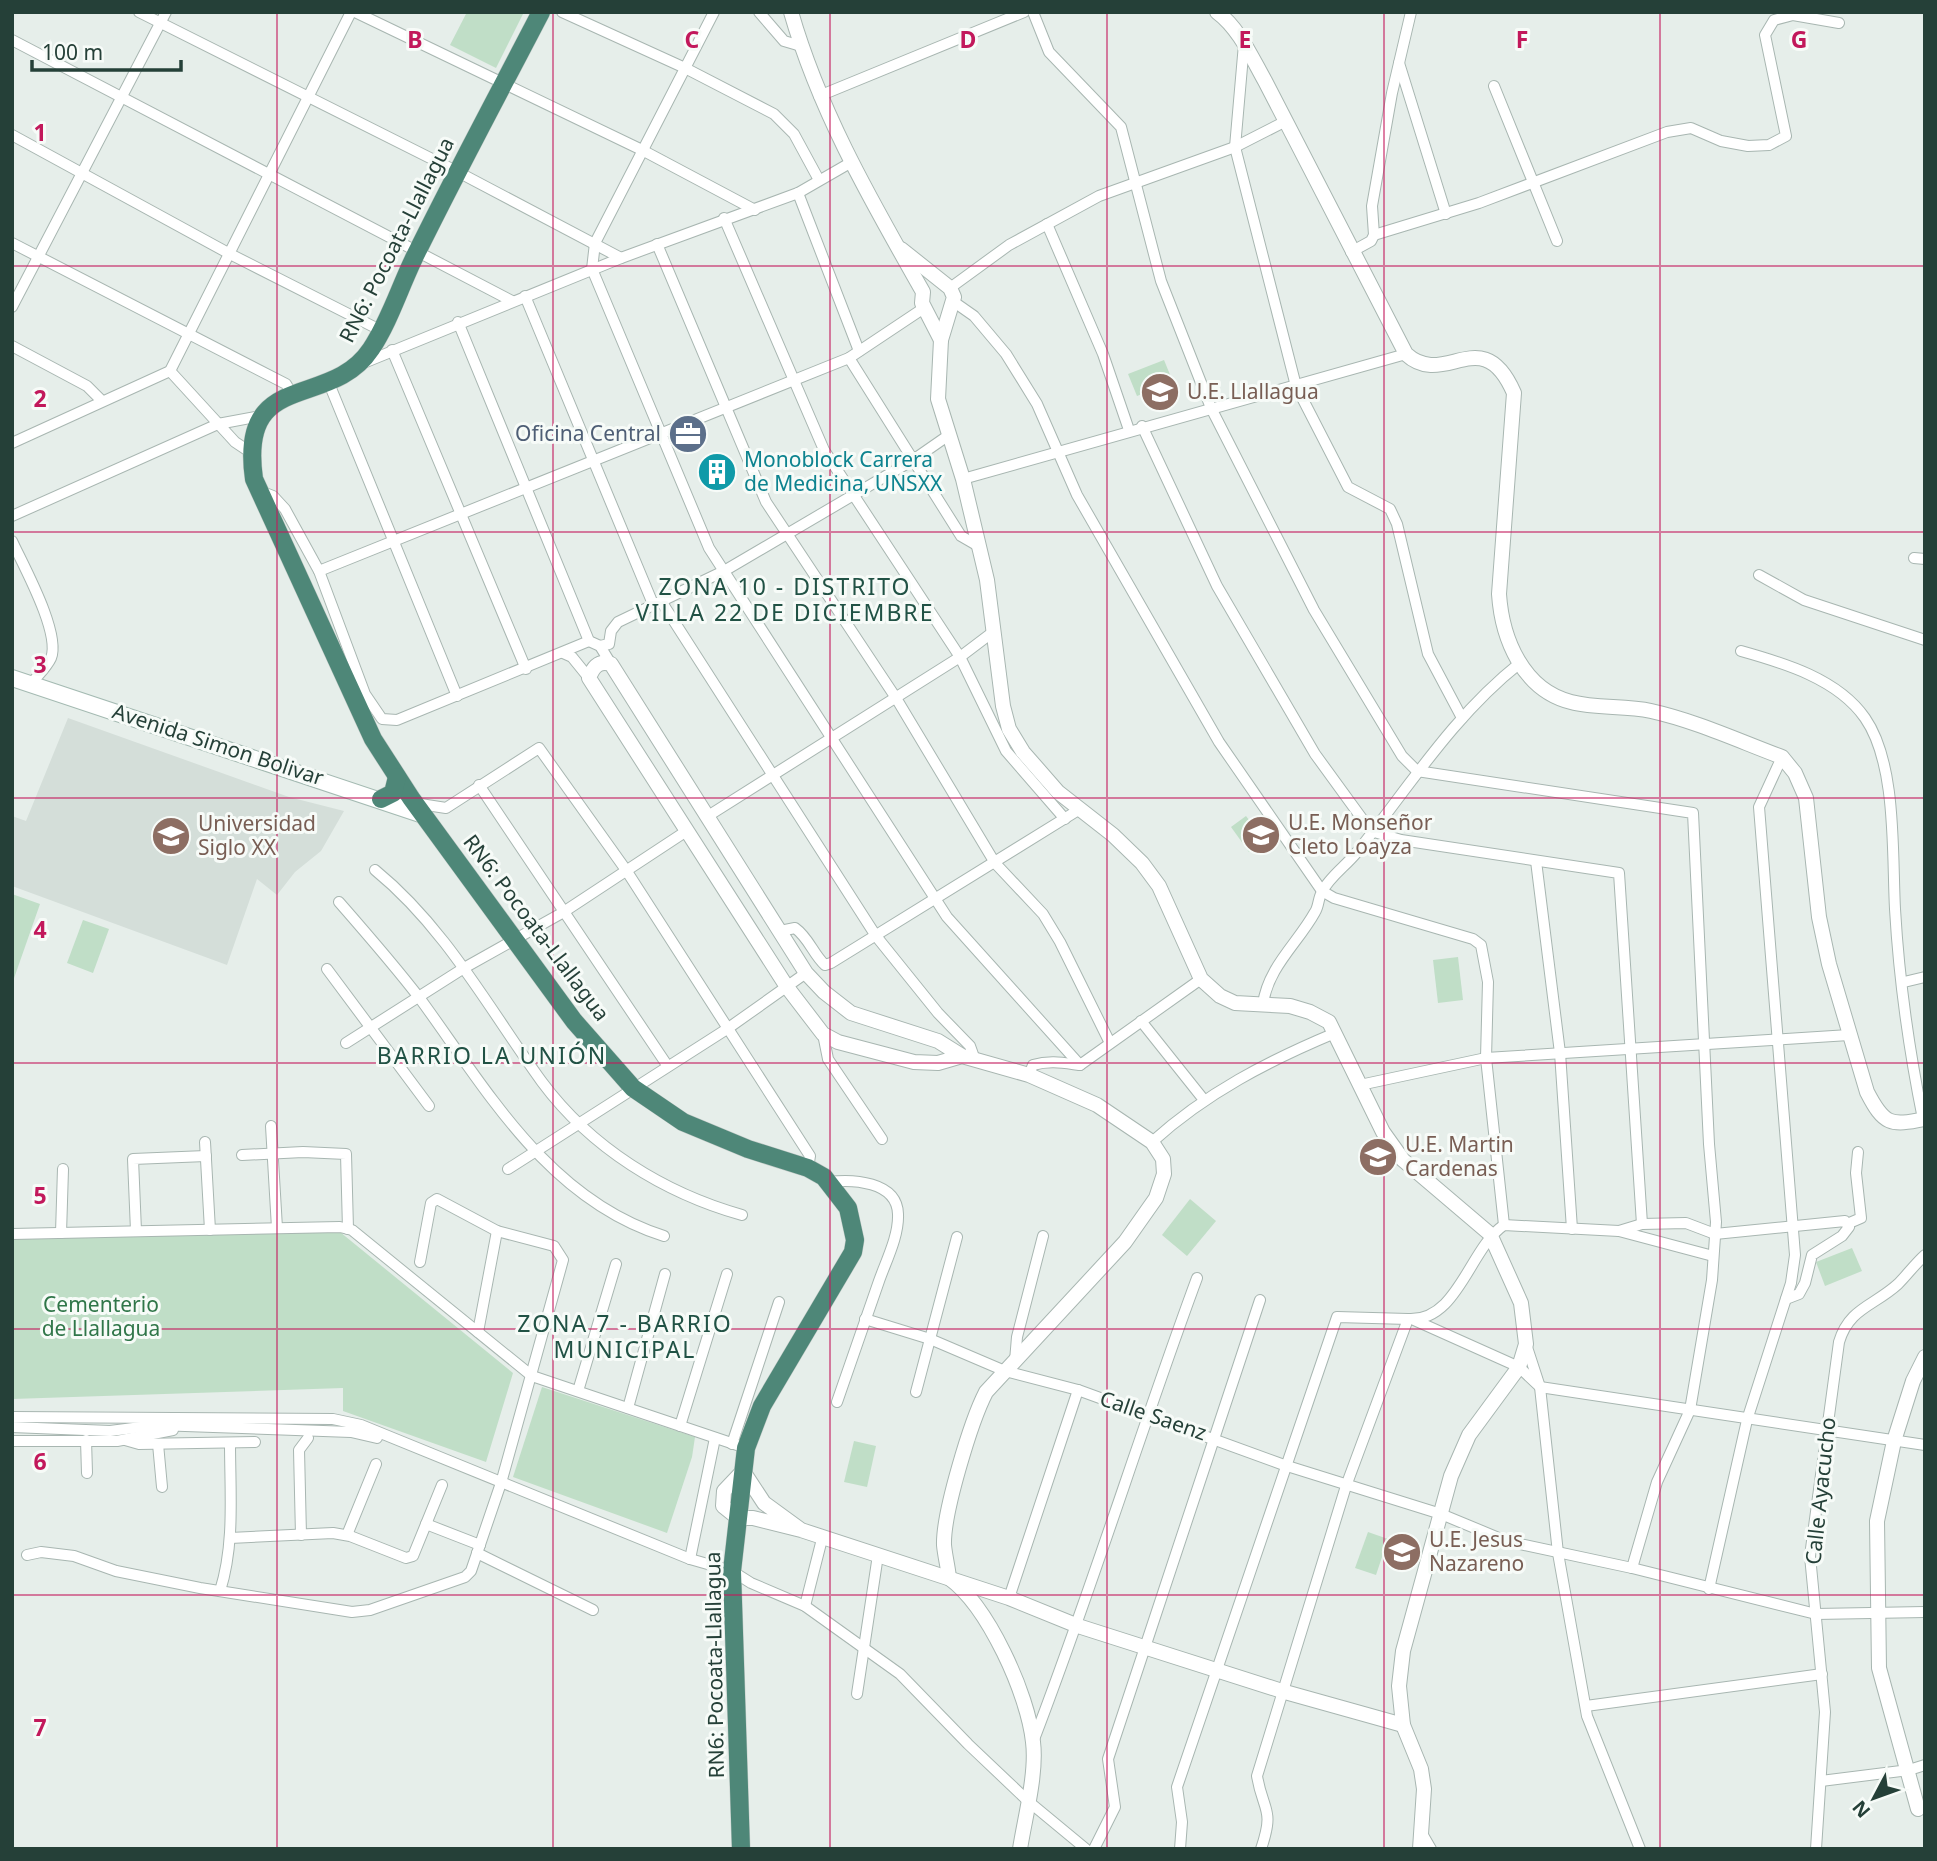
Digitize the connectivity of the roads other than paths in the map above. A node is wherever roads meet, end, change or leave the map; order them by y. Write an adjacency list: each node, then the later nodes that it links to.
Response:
1 (139, 12): 13 (street)
2 (166, 12): 13 (street)
3 (353, 12): 20 (street); 24 (street)
4 (541, 12): 20 (highway, RN6: Pocoata-Llallagua)
5 (562, 12): 19 (street)
6 (714, 12): 19 (street)
7 (759, 12): 17 (street)
8 (791, 12): 17 (street)
9 (1024, 12): 23 (street)
10 (1033, 12): 34 (street)
11 (1217, 12): 16 (street)
12 (1411, 12): 18 (street)
13 (160, 23): 22 (street); 24 (street)
14 (1839, 23): 35 (street)
15 (12, 40): 22 (street)
16 (1244, 44): 25 (street); 27 (street)
17 (801, 46): 23 (street)
18 (1399, 63): 38 (street); 41 (street)
19 (685, 68): 28 (street); 33 (street)
20 (503, 86): 28 (street); 31 (highway, RN6: Pocoata-Llallagua)
21 (1494, 86): 35 (street)
22 (122, 96): 30 (street); 32 (street)
23 (819, 96): 29 (street)
24 (308, 99): 31 (street); 32 (street)
25 (1286, 121): 27 (street); 48 (street)
26 (12, 135): 30 (street)
27 (1235, 147): 34 (street); 72 (street)
28 (642, 150): 37 (street); 44 (street)
29 (850, 163): 33 (street); 46 (street)
30 (83, 172): 49 (street); 50 (street)
31 (458, 172): 44 (street); 47 (highway, RN6: Pocoata-Llallagua)
32 (271, 174): 47 (street); 49 (street)
33 (819, 180): 36 (street)
34 (1136, 180): 40 (street); 76 (street)
35 (1533, 183): 38 (street); 42 (street)
36 (798, 193): 37 (street); 65 (street)
37 (755, 210): 39 (street)
38 (1446, 214): 41 (street)
39 (724, 218): 45 (street); 70 (street)
40 (1047, 224): 55 (street); 80 (street)
41 (1374, 235): 48 (street)
42 (1557, 241)
43 (12, 243): 50 (street)
44 (595, 243): 51 (street); 52 (street)
45 (657, 244): 51 (street); 75 (street)
46 (901, 249): 53 (street); 55 (street)
47 (417, 250): 56 (street); 60 (highway, RN6: Pocoata-Llallagua)
48 (1351, 253): 66 (street)
49 (230, 254): 60 (street); 61 (street)
50 (39, 256): 57 (street); 61 (street)
51 (621, 258): 52 (street)
52 (592, 269): 54 (street); 81 (street)
53 (923, 292): 55 (street); 58 (street)
54 (525, 296): 56 (street); 86 (street)
55 (949, 296): 58 (street); 62 (street); 85 (street)
56 (512, 301): 59 (street)
57 (12, 307)
58 (925, 309): 62 (street); 65 (street)
59 (458, 322): 64 (street); 89 (street)
60 (380, 330): 68 (highway, RN6: Pocoata-Llallagua)
61 (189, 336): 69 (street); 73 (street)
62 (941, 340): 82 (street)
63 (12, 346): 74 (street)
64 (393, 350): 68 (street); 92 (street)
65 (859, 351): 67 (street)
66 (1406, 354): 72 (street); 109 (street)
67 (849, 358): 70 (street); 87 (street)
68 (355, 366): 71 (highway, RN6: Pocoata-Llallagua)
69 (170, 372): 74 (street); 78 (street)
70 (794, 380): 75 (street); 91 (street)
71 (328, 381): 73 (highway, RN6: Pocoata-Llallagua); 95 (street)
72 (1296, 386): 76 (street); 117 (street)
73 (292, 394): 77 (highway, RN6: Pocoata-Llallagua)
74 (102, 401): 83 (street)
75 (725, 407): 81 (street); 94 (street)
76 (1211, 408): 79 (street); 120 (street)
77 (261, 415): 78 (street); 84 (highway, RN6: Pocoata-Llallagua)
78 (218, 424): 84 (street); 93 (street)
79 (1142, 426): 80 (street); 129 (street)
80 (1129, 430): 85 (street)
81 (660, 433): 86 (street); 99 (street)
82 (949, 435): 87 (street); 88 (street)
83 (12, 443)
84 (250, 452): 90 (highway, RN6: Pocoata-Llallagua)
85 (1059, 452): 88 (street); 135 (street)
86 (594, 459): 89 (street); 101 (street)
87 (913, 460): 91 (street); 97 (street)
88 (963, 479): 97 (street)
89 (525, 486): 92 (street); 104 (street)
90 (259, 491): 98 (street); 122 (highway, RN6: Pocoata-Llallagua)
91 (853, 496): 94 (street); 108 (street)
92 (461, 512): 95 (street); 111 (street)
93 (12, 516)
94 (786, 536): 99 (street); 116 (street)
95 (395, 539): 98 (street); 115 (street)
96 (12, 541): 114 (street)
97 (980, 547): 102 (street)
98 (319, 570): 115 (street)
99 (724, 571): 101 (street); 118 (street)
100 (1759, 575): 103 (street)
101 (657, 603): 105 (street); 121 (street)
102 (993, 632): 108 (street); 126 (street)
103 (1925, 640)
104 (589, 641): 105 (street); 107 (street)
105 (600, 646): 110 (street)
106 (1741, 651): 147 (street)
107 (563, 653): 111 (street); 113 (street)
108 (960, 657): 116 (street); 128 (street)
109 (1520, 663): 117 (street); 119 (street)
110 (611, 664): 113 (street); 127 (street)
111 (526, 669): 115 (street)
112 (12, 678): 114 (main road, Avenida Simon Bolivar)
113 (589, 678): 130 (street)
114 (31, 684): 124 (main road, Avenida Simon Bolivar)
115 (457, 696)
116 (896, 698): 118 (street); 132 (street)
117 (1462, 718): 120 (street)
118 (831, 738): 121 (street); 136 (street)
119 (1782, 757): 156 (street); 157 (street)
120 (1417, 771): 129 (street); 160 (street)
121 (776, 775): 127 (street); 140 (street)
122 (397, 778): 124 (highway); 125 (highway, RN6: Pocoata-Llallagua)
123 (479, 785): 125 (street); 134 (street); 138 (street)
124 (381, 799): 125 (main road, Avenida Simon Bolivar)
125 (419, 809): 141 (highway, RN6: Pocoata-Llallagua)
126 (1080, 809): 128 (street); 146 (street)
127 (708, 816): 139 (street)
128 (1065, 819): 132 (street)
129 (1371, 831): 131 (street); 135 (street)
130 (685, 832): 134 (street); 148 (street)
131 (1536, 861): 161 (street); 162 (street)
132 (995, 863): 136 (street); 159 (street)
133 (375, 870): 142 (street)
134 (626, 870): 138 (street); 153 (street)
135 (1322, 891): 150 (street); 164 (street)
136 (935, 899): 140 (street); 166 (street)
137 (339, 902): 149 (street)
138 (562, 913): 141 (street); 165 (street)
139 (780, 931): 140 (street); 144 (street)
140 (876, 936): 163 (street)
141 (516, 941): 142 (street); 169 (highway, RN6: Pocoata-Llallagua)
142 (464, 968): 149 (street); 173 (street)
143 (327, 969): 152 (street)
144 (806, 974): 148 (street); 163 (street)
145 (1925, 977): 147 (street)
146 (1202, 979): 150 (street); 151 (street)
147 (1904, 982): 172 (street)
148 (786, 986): 153 (street); 155 (street)
149 (418, 997): 152 (street); 180 (street)
150 (1263, 1004): 154 (street)
151 (1141, 1021): 159 (street); 170 (street)
152 (371, 1027): 158 (street); 171 (street)
153 (727, 1029): 165 (street); 183 (street)
154 (1335, 1033): 168 (street); 170 (street)
155 (823, 1034): 163 (street); 175 (street)
156 (1849, 1035): 157 (street); 172 (street)
157 (1778, 1039): 160 (street); 192 (street)
158 (346, 1043)
159 (1110, 1044): 166 (street)
160 (1703, 1046): 161 (street); 202 (street)
161 (1630, 1051): 162 (street); 188 (street)
162 (1560, 1053): 164 (street); 194 (street)
163 (969, 1058): 167 (street)
164 (1486, 1058): 168 (street); 190 (street)
165 (667, 1065): 169 (street)
166 (1080, 1065): 167 (street)
167 (1029, 1075): 177 (street)
168 (1360, 1085): 201 (street)
169 (634, 1088): 173 (street); 183 (highway, RN6: Pocoata-Llallagua)
170 (1204, 1100): 177 (street)
171 (429, 1106)
172 (1924, 1119)
173 (581, 1122): 180 (street); 187 (street)
174 (271, 1126): 178 (street)
175 (882, 1139)
176 (205, 1142): 182 (street)
177 (1152, 1142): 222 (street)
178 (273, 1152): 181 (street); 191 (street); 193 (street)
179 (1858, 1152): 189 (street)
180 (533, 1153): 185 (street); 203 (street)
181 (242, 1155)
182 (206, 1156): 195 (street); 196 (street)
183 (808, 1168): 186 (highway, RN6: Pocoata-Llallagua)
184 (62, 1169): 199 (street)
185 (508, 1169)
186 (829, 1182): 216 (street); 251 (highway, RN6: Pocoata-Llallagua)
187 (742, 1215)
188 (1642, 1224): 198 (street); 202 (street)
189 (1847, 1224): 192 (street); 213 (street)
190 (1504, 1225): 194 (street); 201 (street)
191 (277, 1228): 193 (street); 195 (street)
192 (1792, 1228): 202 (street); 213 (street)
193 (348, 1229): 218 (street)
194 (1572, 1229): 198 (street)
195 (210, 1230): 196 (street)
196 (136, 1231): 199 (street)
197 (497, 1231): 208 (street); 218 (street); 224 (street)
198 (1619, 1231): 207 (street)
199 (61, 1233): 200 (street)
200 (12, 1234)
201 (1490, 1234): 217 (street); 220 (street)
202 (1715, 1234): 207 (street)
203 (664, 1236)
204 (1043, 1236): 222 (street)
205 (957, 1237): 219 (street)
206 (1925, 1255): 238 (street, Calle Ayacucho)
207 (1713, 1256): 231 (street)
208 (420, 1262)
209 (616, 1264): 227 (street)
210 (666, 1274): 230 (street)
211 (727, 1274): 236 (street)
212 (1197, 1278): 232 (street)
213 (1786, 1298): 234 (street)
214 (1260, 1300): 239 (street)
215 (779, 1302): 251 (street)
216 (865, 1319): 219 (street, Calle Saenz); 229 (street)
217 (1411, 1319): 223 (street); 253 (street); 258 (street)
218 (478, 1332): 224 (street)
219 (930, 1339): 222 (street, Calle Saenz); 228 (street)
220 (1527, 1344): 223 (street); 225 (street)
221 (1925, 1357): 246 (street)
222 (1010, 1366): 226 (street, Calle Saenz); 275 (street)
223 (1519, 1367): 225 (street); 260 (street)
224 (533, 1376): 227 (street); 255 (street)
225 (1540, 1387): 231 (street); 269 (street)
226 (1078, 1390): 232 (street, Calle Saenz); 278 (street)
227 (578, 1391): 230 (street)
228 (916, 1392)
229 (836, 1402)
230 (628, 1408): 236 (street)
231 (1690, 1410): 234 (street); 273 (street)
232 (1147, 1414): 239 (street, Calle Saenz); 284 (street)
233 (12, 1417): 245 (street)
234 (1747, 1420): 238 (street); 276 (street)
235 (193, 1426): 237 (street); 243 (street); 245 (street)
236 (680, 1426): 241 (street)
237 (12, 1427)
238 (1825, 1432): 246 (street); 283 (street, Calle Ayacucho)
239 (1215, 1437): 253 (street, Calle Saenz); 285 (street)
240 (308, 1438): 264 (street)
241 (715, 1438): 251 (street); 272 (street)
242 (86, 1440): 243 (street); 244 (street); 254 (street)
243 (122, 1440): 249 (street)
244 (12, 1441)
245 (397, 1441): 255 (street)
246 (1894, 1441): 250 (street); 281 (street)
247 (255, 1442): 248 (street)
248 (230, 1443): 249 (street); 266 (street)
249 (159, 1444): 259 (street)
250 (1925, 1445)
251 (739, 1446): 257 (highway, RN6: Pocoata-Llallagua)
252 (376, 1464): 265 (street)
253 (1284, 1465): 258 (street, Calle Saenz); 287 (street)
254 (87, 1473)
255 (501, 1483): 268 (street); 272 (street)
256 (442, 1485): 262 (street)
257 (749, 1485): 261 (highway, RN6: Pocoata-Llallagua); 261 (street); 263 (street)
258 (1346, 1486): 260 (street, Calle Saenz); 289 (street)
259 (162, 1487)
260 (1441, 1514): 269 (street, Calle Saenz); 292 (street)
261 (739, 1520): 263 (street); 274 (highway, RN6: Pocoata-Llallagua)
262 (426, 1524): 265 (street); 268 (street)
263 (800, 1530): 267 (street)
264 (301, 1535): 265 (street); 266 (street)
265 (346, 1535)
266 (230, 1538): 277 (street)
267 (822, 1539): 271 (street); 279 (street)
268 (478, 1549): 277 (street); 280 (street)
269 (1558, 1553): 273 (street, Calle Saenz); 291 (street)
270 (27, 1555): 277 (street)
271 (878, 1555): 275 (street); 286 (street)
272 (690, 1559): 274 (street)
273 (1632, 1568): 276 (street, Calle Saenz)
274 (732, 1571): 279 (street); 301 (highway, RN6: Pocoata-Llallagua)
275 (949, 1577): 278 (street); 293 (street)
276 (1709, 1588): 283 (street, Calle Saenz)
277 (220, 1591)
278 (1009, 1598): 284 (street)
279 (805, 1606): 286 (street)
280 (593, 1610)
281 (1877, 1611): 282 (street, Calle Saenz); 283 (street, Calle Saenz); 295 (street)
282 (1925, 1612)
283 (1816, 1614): 288 (street, Calle Ayacucho)
284 (1078, 1626): 285 (street); 293 (street)
285 (1146, 1648): 287 (street); 303 (street)
286 (865, 1652): 290 (street); 297 (street)
287 (1218, 1671): 289 (street); 304 (street)
288 (1822, 1674): 291 (street); 296 (street, Calle Ayacucho)
289 (1285, 1692): 292 (street); 305 (street)
290 (857, 1694)
291 (1586, 1706): 308 (street)
292 (1403, 1725): 299 (street)
293 (1033, 1742): 297 (street)
294 (1925, 1765): 295 (street)
295 (1909, 1770): 296 (street); 298 (street)
296 (1821, 1781): 309 (street, Calle Ayacucho)
297 (1028, 1801): 300 (street); 302 (street)
298 (1918, 1809)
299 (1420, 1830): 306 (street); 307 (street)
300 (1019, 1846)
301 (741, 1849)
302 (1086, 1849)
303 (1094, 1849)
304 (1180, 1849)
305 (1261, 1849)
306 (1420, 1849)
307 (1431, 1849)
308 (1640, 1849)
309 (1816, 1849)

